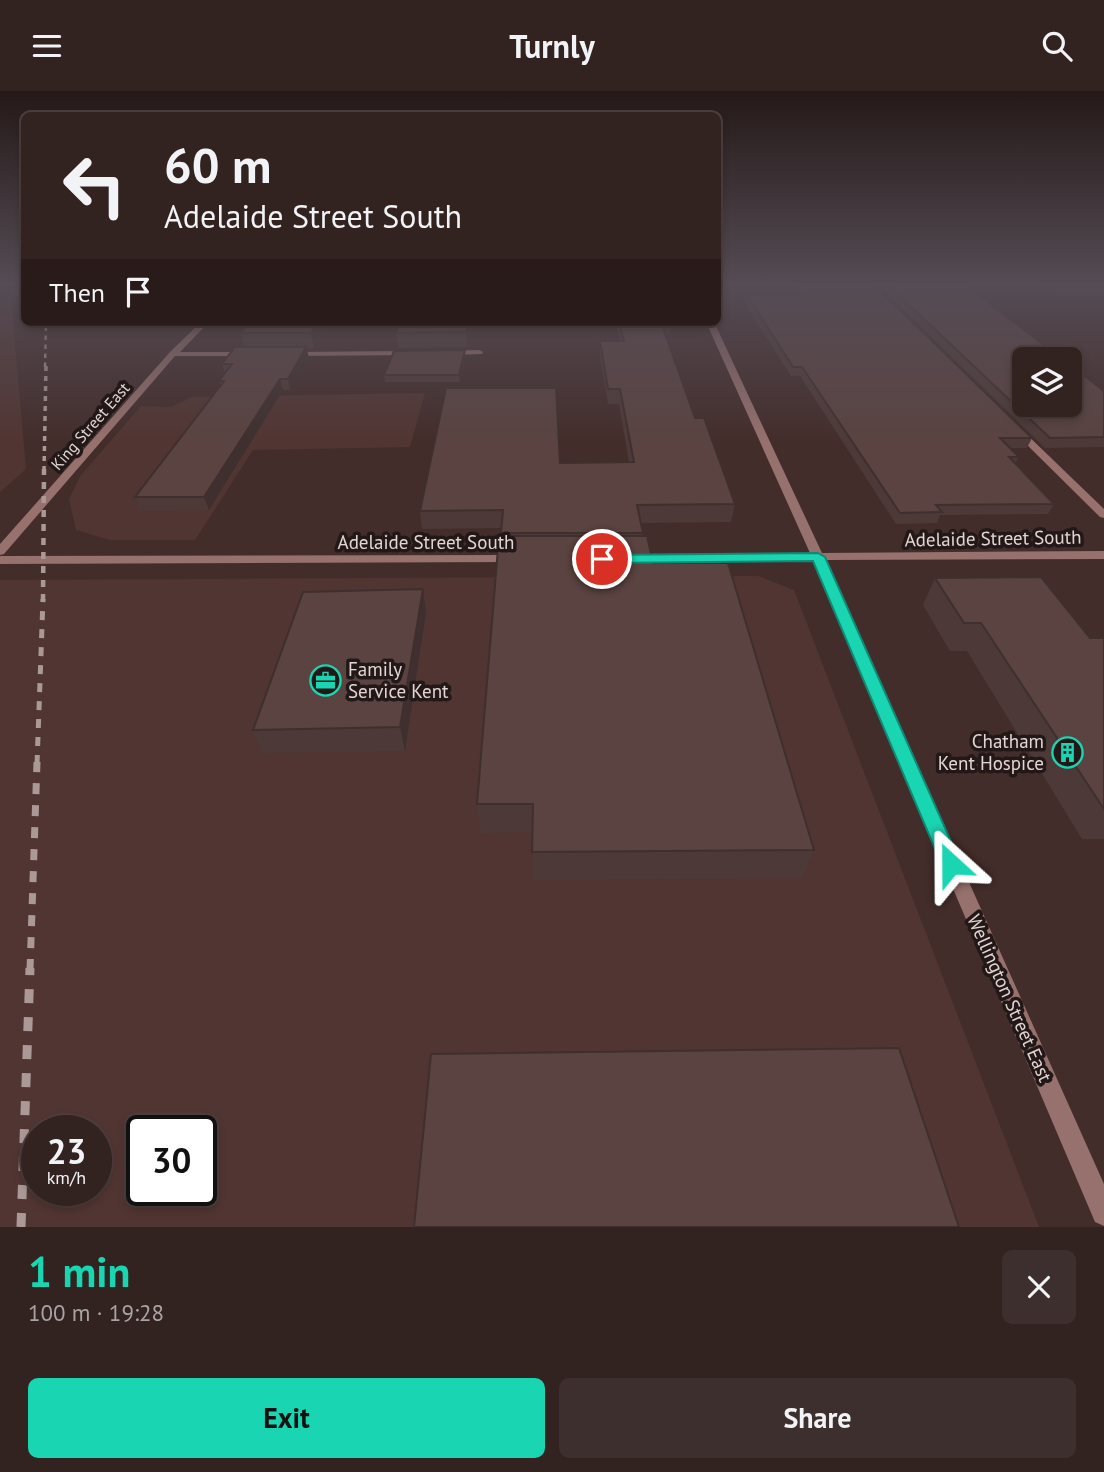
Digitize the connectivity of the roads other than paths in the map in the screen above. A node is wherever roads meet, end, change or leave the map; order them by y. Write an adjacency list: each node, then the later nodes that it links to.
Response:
1 (190, 337): 6 (street, King Street East)
2 (717, 337): 13 (street, Wellington Street East)
3 (479, 352): 5 (street)
4 (415, 353): 8 (street)
5 (441, 353)
6 (173, 354): 7 (street); 11 (street, King Street East)
7 (256, 354)
8 (283, 354)
9 (1006, 419): 10 (street)
10 (1104, 515)
11 (0, 551)
12 (1104, 555): 13 (street, Adelaide Street South)
13 (818, 557): 14 (street, Adelaide Street South); 17 (street, Wellington Street East)
14 (616, 558)
15 (535, 559): 16 (street, Adelaide Street South)
16 (0, 560)
17 (1104, 1213)

